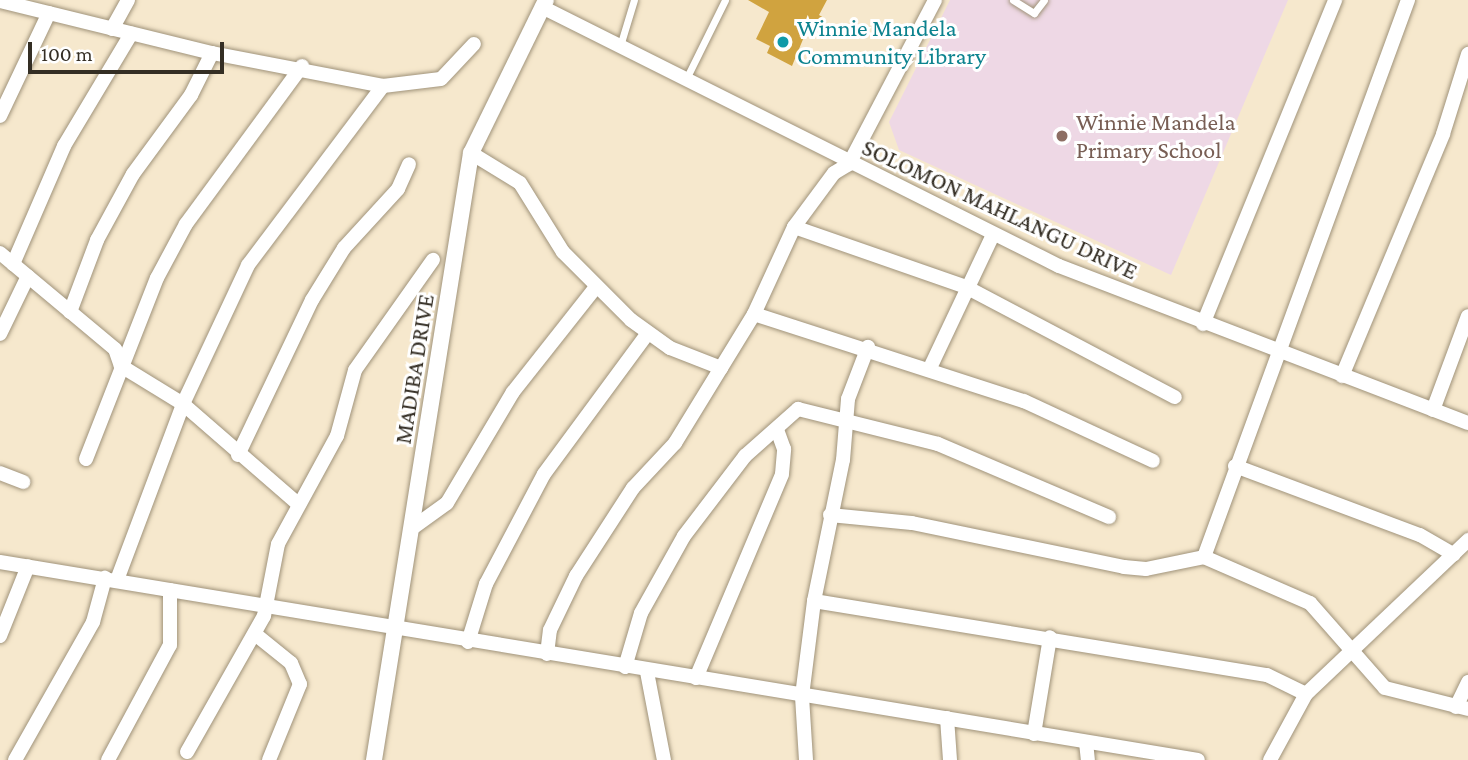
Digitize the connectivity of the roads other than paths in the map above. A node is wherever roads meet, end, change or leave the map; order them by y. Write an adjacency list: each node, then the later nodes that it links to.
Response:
1 (128, 0): 12 (street)
2 (634, 0): 15 (lane)
3 (725, 0): 19 (lane)
4 (935, 0): 24 (street)
5 (1013, 0): 6 (lane)
6 (1044, 0)
7 (1335, 0): 36 (street)
8 (1408, 0): 40 (street)
9 (0, 1): 11 (street)
10 (539, 2): 15 (street, SOLOMON MAHLANGU DRIVE); 22 (street, MADIBA DRIVE)
11 (49, 13): 12 (street); 21 (street)
12 (112, 29): 13 (street)
13 (131, 34): 16 (street); 29 (street)
14 (474, 44): 20 (street)
15 (620, 47): 19 (street, SOLOMON MAHLANGU DRIVE)
16 (212, 53): 18 (street); 33 (street)
17 (1468, 54): 44 (street)
18 (302, 66): 20 (street); 41 (street)
19 (686, 80): 24 (street, SOLOMON MAHLANGU DRIVE)
20 (383, 86): 46 (street)
21 (0, 116)
22 (471, 153): 31 (street); 60 (street, MADIBA DRIVE)
23 (409, 164): 51 (street)
24 (849, 164): 25 (street); 26 (street, SOLOMON MAHLANGU DRIVE)
25 (794, 227): 32 (street); 34 (street)
26 (993, 235): 32 (street); 36 (street, SOLOMON MAHLANGU DRIVE)
27 (0, 253): 29 (street)
28 (433, 260): 57 (street)
29 (13, 264): 30 (street)
30 (28, 276): 33 (street); 38 (street)
31 (596, 287): 37 (street); 60 (street)
32 (966, 287): 43 (street); 45 (street)
33 (70, 312): 41 (street)
34 (754, 314): 39 (street); 42 (street)
35 (1468, 316): 47 (street)
36 (1203, 324): 40 (street, SOLOMON MAHLANGU DRIVE)
37 (648, 333): 42 (street); 74 (street)
38 (0, 334)
39 (868, 347): 43 (street); 49 (street)
40 (1277, 351): 44 (street, SOLOMON MAHLANGU DRIVE); 54 (street)
41 (121, 366): 46 (street); 52 (street)
42 (721, 368): 76 (street)
43 (930, 368): 53 (street)
44 (1342, 376): 47 (street, SOLOMON MAHLANGU DRIVE)
45 (1175, 397)
46 (183, 404): 51 (street); 66 (street)
47 (1433, 410): 48 (street, SOLOMON MAHLANGU DRIVE)
48 (1468, 423)
49 (848, 425): 50 (street); 58 (street); 59 (street)
50 (776, 430): 77 (street); 79 (street)
51 (238, 455): 57 (street)
52 (86, 459)
53 (1153, 461)
54 (1235, 466): 62 (street); 63 (street)
55 (0, 473): 56 (street)
56 (23, 482)
57 (297, 503): 69 (street)
58 (830, 515): 63 (street); 68 (street)
59 (1109, 517)
60 (411, 528): 70 (street, MADIBA DRIVE)
61 (1468, 540): 62 (street)
62 (1454, 555): 75 (street)
63 (1204, 557): 75 (street)
64 (0, 562): 65 (street)
65 (28, 566): 66 (street); 72 (street)
66 (111, 579): 67 (street); 88 (street)
67 (170, 590): 69 (street); 89 (street)
68 (814, 601): 73 (street); 82 (street)
69 (266, 606): 70 (street); 71 (street)
70 (395, 630): 74 (street); 91 (street, MADIBA DRIVE)
71 (255, 634): 87 (street); 90 (street)
72 (0, 636)
73 (1050, 637): 81 (street); 85 (street)
74 (468, 642): 76 (street)
75 (1352, 652): 81 (street); 83 (street)
76 (547, 654): 77 (street)
77 (625, 667): 78 (street)
78 (647, 671): 79 (street); 92 (street)
79 (696, 678): 82 (street)
80 (1468, 682): 83 (street)
81 (1306, 694): 97 (street)
82 (802, 696): 84 (street); 93 (street)
83 (1462, 708)
84 (947, 718): 85 (street); 94 (street)
85 (1034, 734): 86 (street)
86 (1086, 742): 95 (street); 96 (street)
87 (187, 752)
88 (15, 760)
89 (108, 760)
90 (269, 760)
91 (374, 760)
92 (664, 760)
93 (806, 760)
94 (950, 760)
95 (1088, 760)
96 (1198, 760)
97 (1270, 760)

